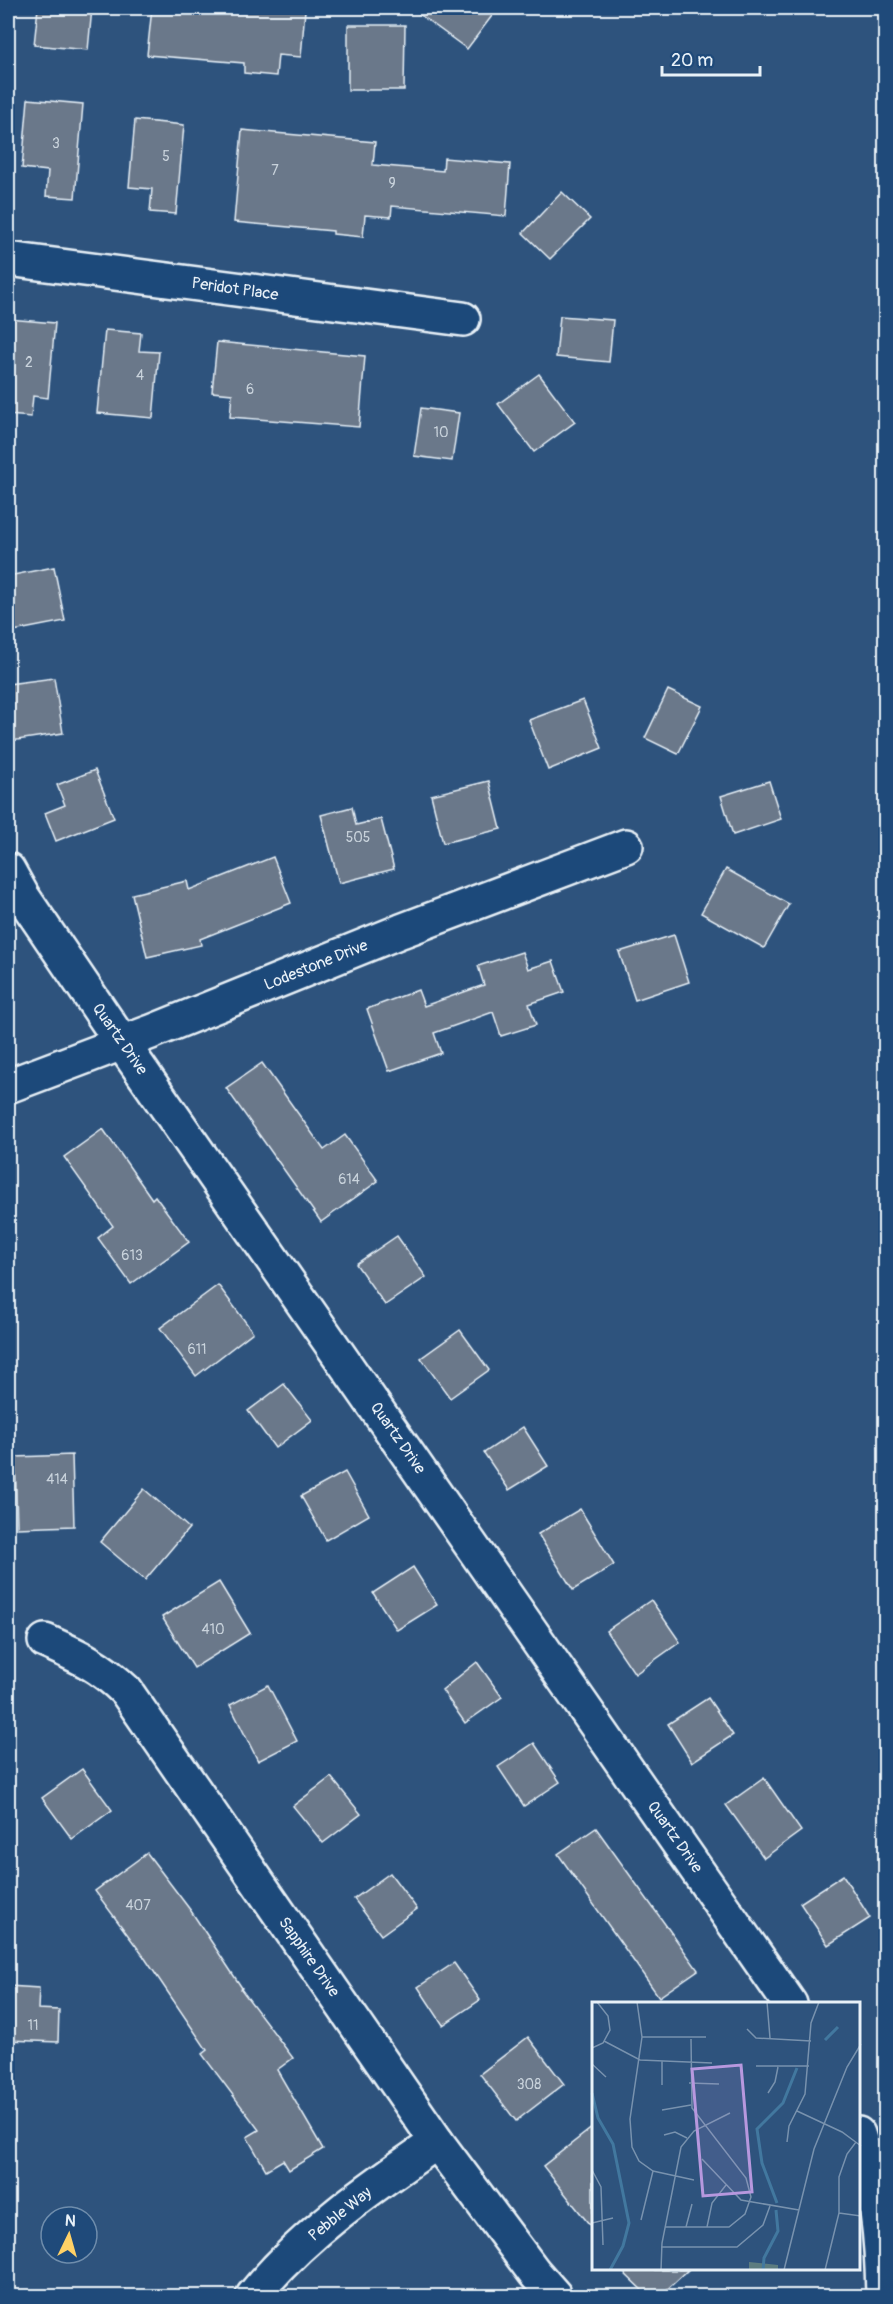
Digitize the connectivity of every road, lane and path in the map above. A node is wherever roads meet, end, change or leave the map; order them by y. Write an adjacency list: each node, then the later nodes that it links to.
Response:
1 (8, 259): 2 (street, Peridot Place)
2 (463, 319)
3 (626, 846): 5 (street, Lodestone Drive)
4 (8, 870): 5 (street, Quartz Drive)
5 (122, 1043): 6 (street, Lodestone Drive); 8 (street, Quartz Drive)
6 (8, 1086)
7 (45, 1641): 10 (street, Sapphire Drive)
8 (789, 2002)
9 (860, 2139): 13 (street)
10 (436, 2142): 11 (street, Pebble Way); 12 (street, Sapphire Drive)
11 (253, 2296)
12 (555, 2296)
13 (883, 2296)

